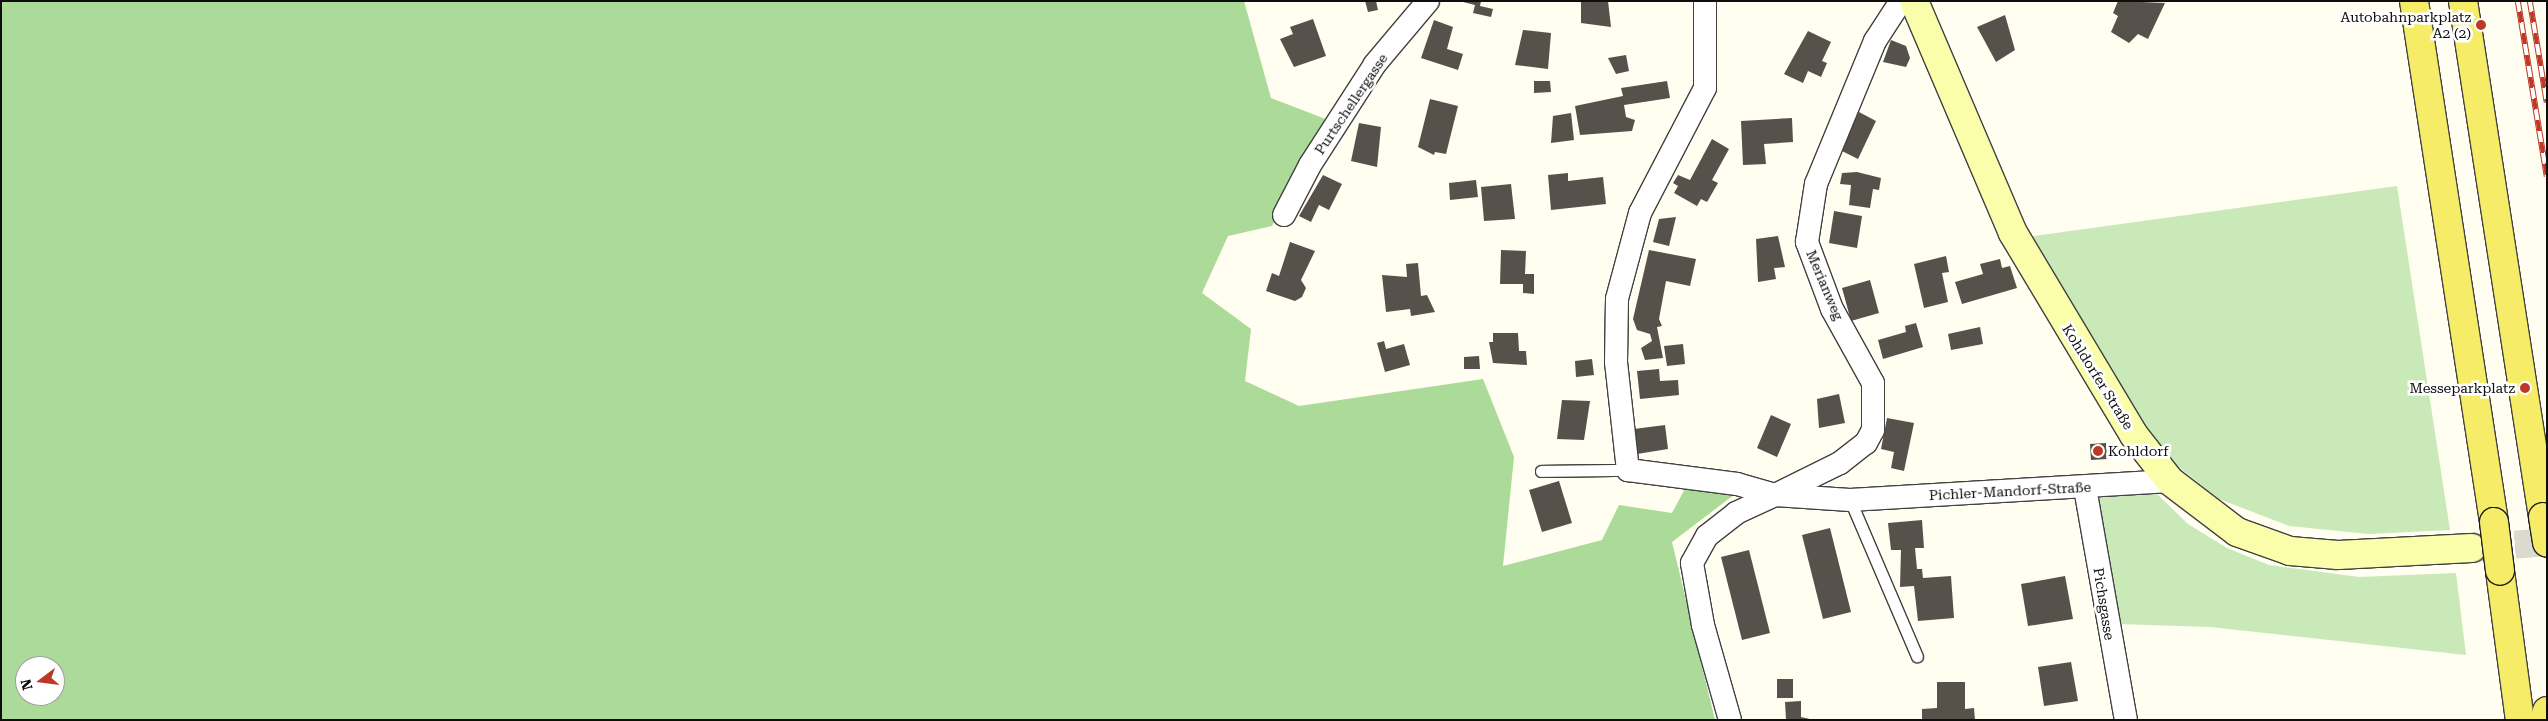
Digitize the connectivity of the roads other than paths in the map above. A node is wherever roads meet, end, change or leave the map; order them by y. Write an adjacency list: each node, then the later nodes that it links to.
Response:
1 (1428, 1): 7 (street, Purtschellergasse)
2 (1705, 1): 8 (street)
3 (1901, 1): 12 (street, Merianweg)
4 (1914, 1): 10 (street, Kohldorfer Straße)
5 (2414, 1): 18 (main road, bridge)
6 (2463, 1): 14 (main road)
7 (1284, 215)
8 (1628, 470): 9 (lane); 12 (street, Pichler-Mandorf-Straße)
9 (1541, 471)
10 (2170, 481): 11 (street, Pichler-Mandorf-Straße); 15 (street, Kohldorfer Straße)
11 (2085, 488): 13 (street, Pichler-Mandorf-Straße); 20 (street, Pichsgasse)
12 (1775, 495): 13 (street, Pichler-Mandorf-Straße); 19 (street)
13 (1850, 500): 16 (lane)
14 (2545, 530)
15 (2472, 548)
16 (1917, 656)
17 (2547, 710): 21 (main road)
18 (2518, 714)
19 (1730, 720)
20 (2126, 720)
21 (2546, 720)

